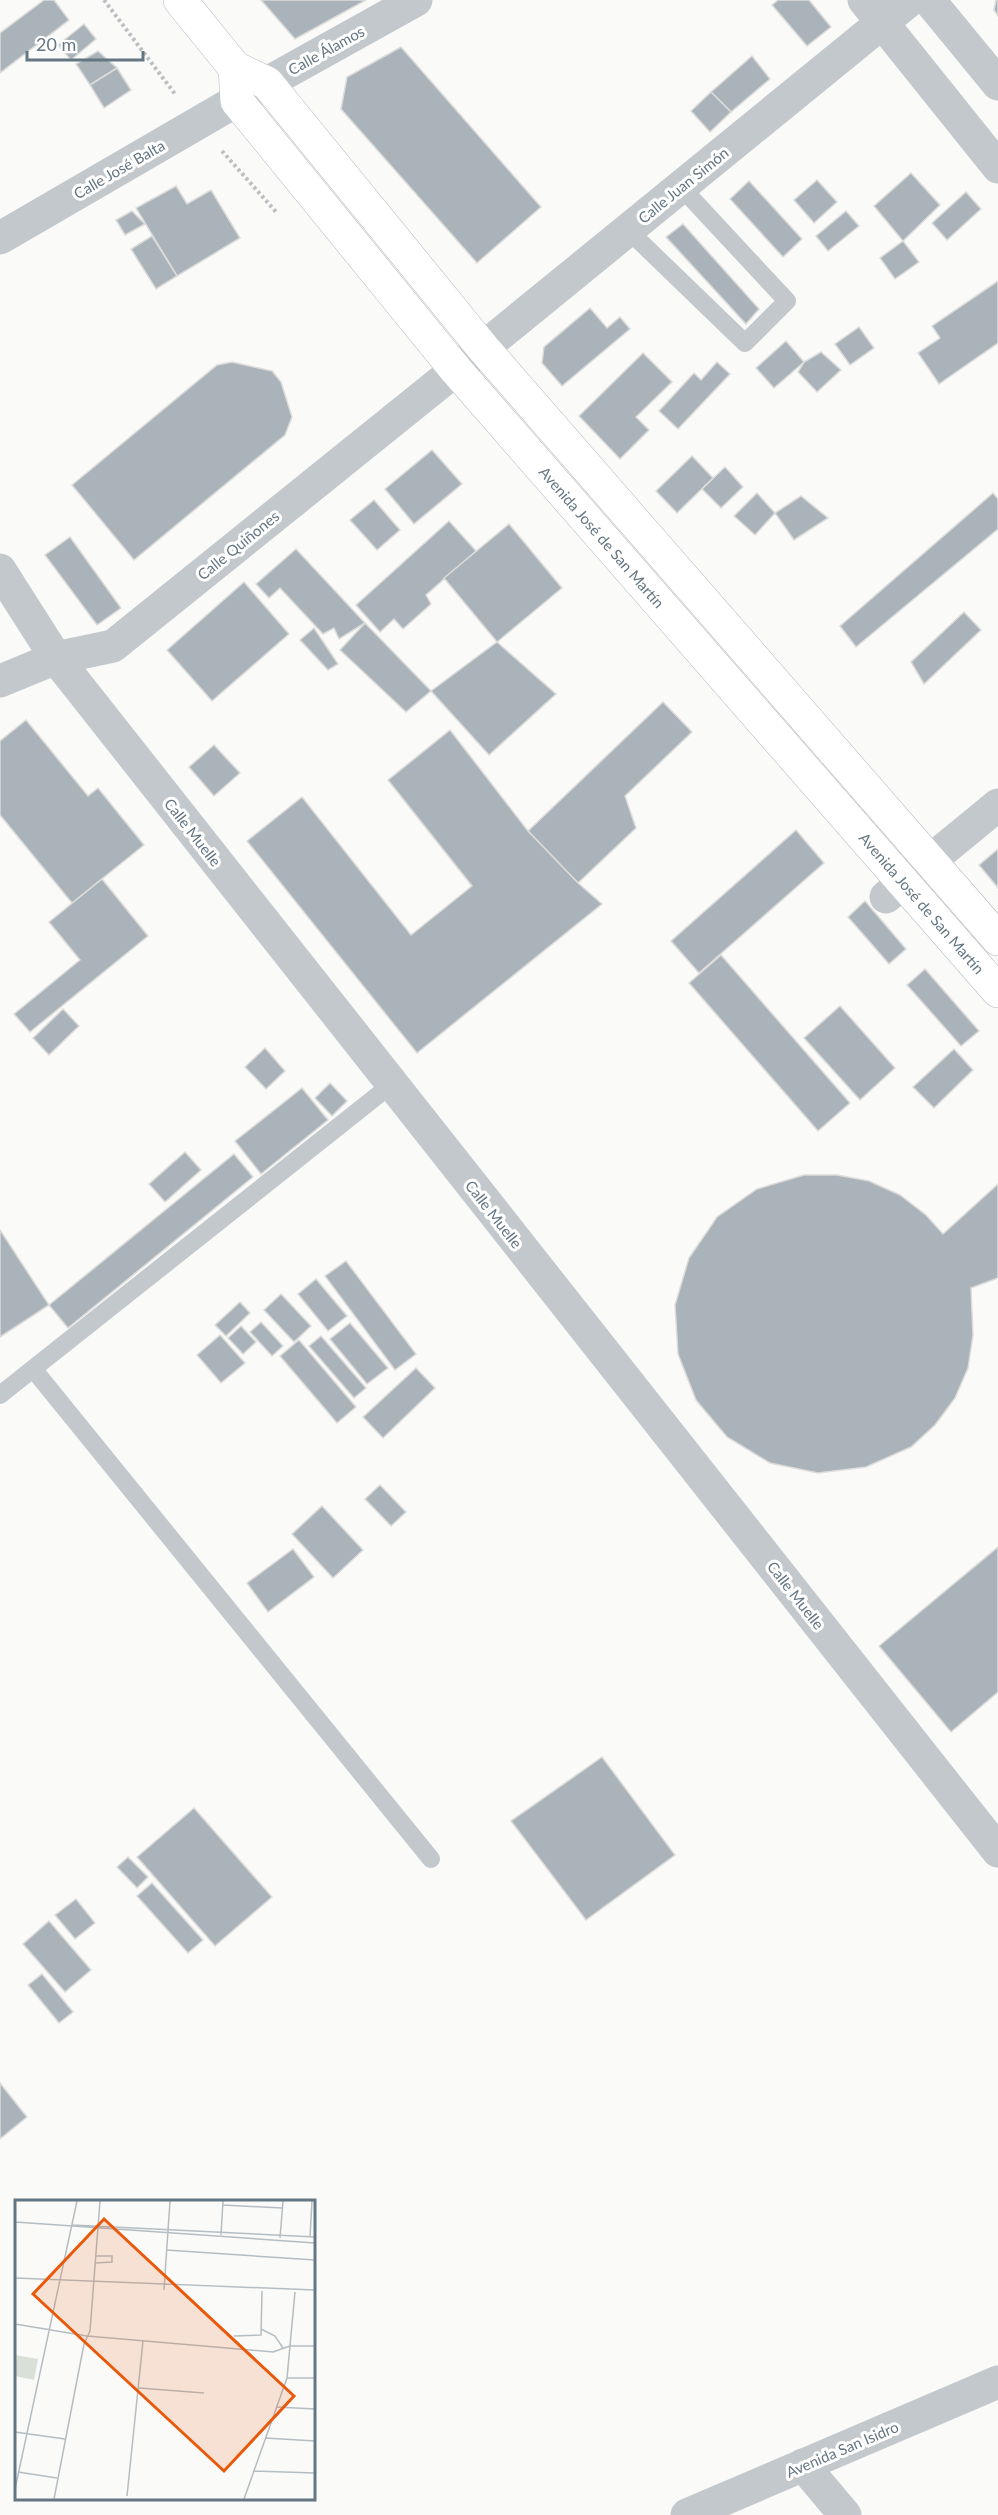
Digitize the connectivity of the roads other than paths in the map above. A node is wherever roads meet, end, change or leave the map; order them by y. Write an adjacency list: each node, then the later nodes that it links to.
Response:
1 (180, 0): 6 (main road)
2 (416, 0): 7 (street, Calle Álamos)
3 (910, 0): 5 (street, Calle Juan Simón)
4 (929, 0): 8 (street)
5 (872, 12): 10 (street); 11 (street, Calle Juan Simón)
6 (235, 68): 7 (main road); 9 (main road)
7 (267, 83): 9 (street, Calle Álamos); 14 (main road)
8 (998, 84)
9 (237, 101): 13 (street, Calle José Balta); 15 (main road, Avenida José de San Martín)
10 (998, 167)
11 (681, 187): 12 (street, Calle Juan Simón); 12 (lane)
12 (628, 230): 14 (street, Calle Juan Simón)
13 (0, 238)
14 (483, 348): 15 (street, Calle Juan Simón); 20 (main road)
15 (456, 370): 17 (street, Calle Quiñones); 21 (main road, Avenida José de San Martín)
16 (0, 570): 17 (street, Calle Muelle)
17 (56, 658): 18 (street, Calle Quiñones); 24 (street, Calle Muelle)
18 (0, 681)
19 (998, 805): 20 (street)
20 (930, 861): 21 (street); 22 (main road)
21 (895, 890): 23 (main road, Avenida José de San Martín)
22 (998, 939)
23 (998, 991)
24 (392, 1084): 25 (lane); 27 (street, Calle Muelle)
25 (33, 1370): 26 (lane); 28 (lane)
26 (0, 1395)
27 (998, 1851)
28 (431, 1859)
29 (998, 2382): 30 (street, Avenida San Isidro)
30 (803, 2465): 31 (street, Avenida San Isidro); 32 (street)
31 (687, 2515)
32 (844, 2515)

